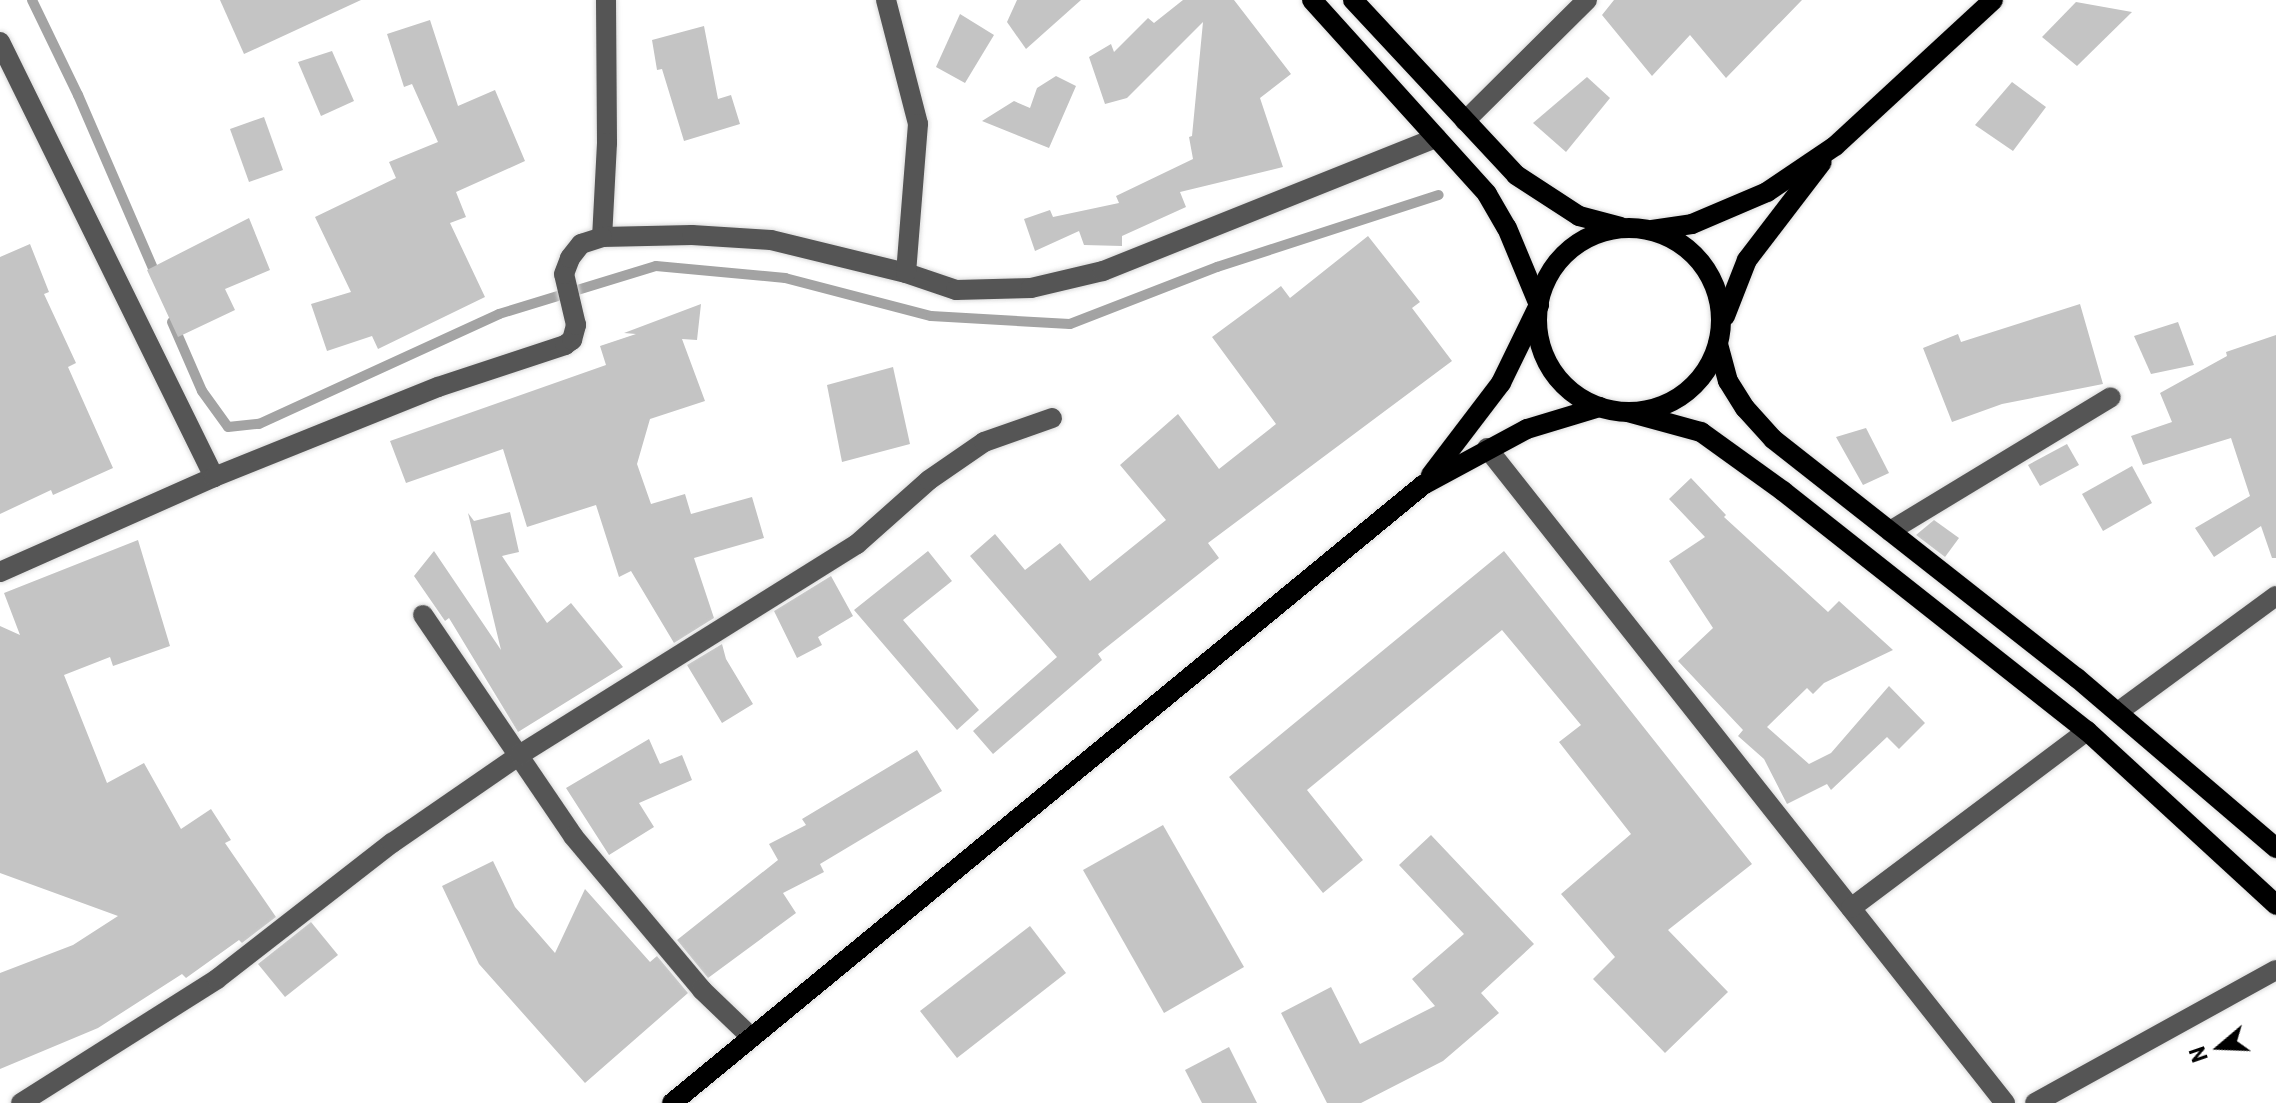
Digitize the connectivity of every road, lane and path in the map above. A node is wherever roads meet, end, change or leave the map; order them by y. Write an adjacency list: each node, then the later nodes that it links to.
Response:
1 (606, 0): 13 (street)
2 (886, 0): 14 (street)
3 (1312, 0): 9 (main road)
4 (1353, 0): 8 (main road)
5 (1587, 0): 8 (street)
6 (1993, 0): 10 (main road)
7 (0, 42): 22 (street)
8 (1465, 121): 11 (main road)
9 (1436, 138): 14 (street); 15 (main road)
10 (1835, 146): 12 (main road); 16 (main road)
11 (1621, 227): 12 (main road); 15 (main road)
12 (1652, 230): 16 (main road)
13 (602, 237): 14 (street); 22 (street)
14 (906, 273)
15 (1539, 305): 18 (main road); 23 (main road)
16 (1720, 335): 19 (main road); 24 (main road)
17 (2111, 397): 24 (street)
18 (1600, 407): 19 (main road); 21 (main road)
19 (1628, 412): 29 (main road)
20 (1052, 418): 30 (street)
21 (1487, 448): 23 (main road); 33 (street)
22 (214, 477): 25 (street)
23 (1423, 485): 35 (main road)
24 (1890, 531): 28 (main road)
25 (0, 572)
26 (2276, 596): 28 (street)
27 (423, 615): 30 (street)
28 (2118, 712): 31 (main road)
29 (2087, 731): 32 (main road); 33 (street)
30 (521, 754): 35 (street); 36 (street)
31 (2276, 848)
32 (2276, 905)
33 (1851, 908): 38 (street)
34 (2276, 970): 39 (street)
35 (751, 1037): 37 (main road)
36 (21, 1103)
37 (672, 1103)
38 (2005, 1103)
39 (2035, 1103)

